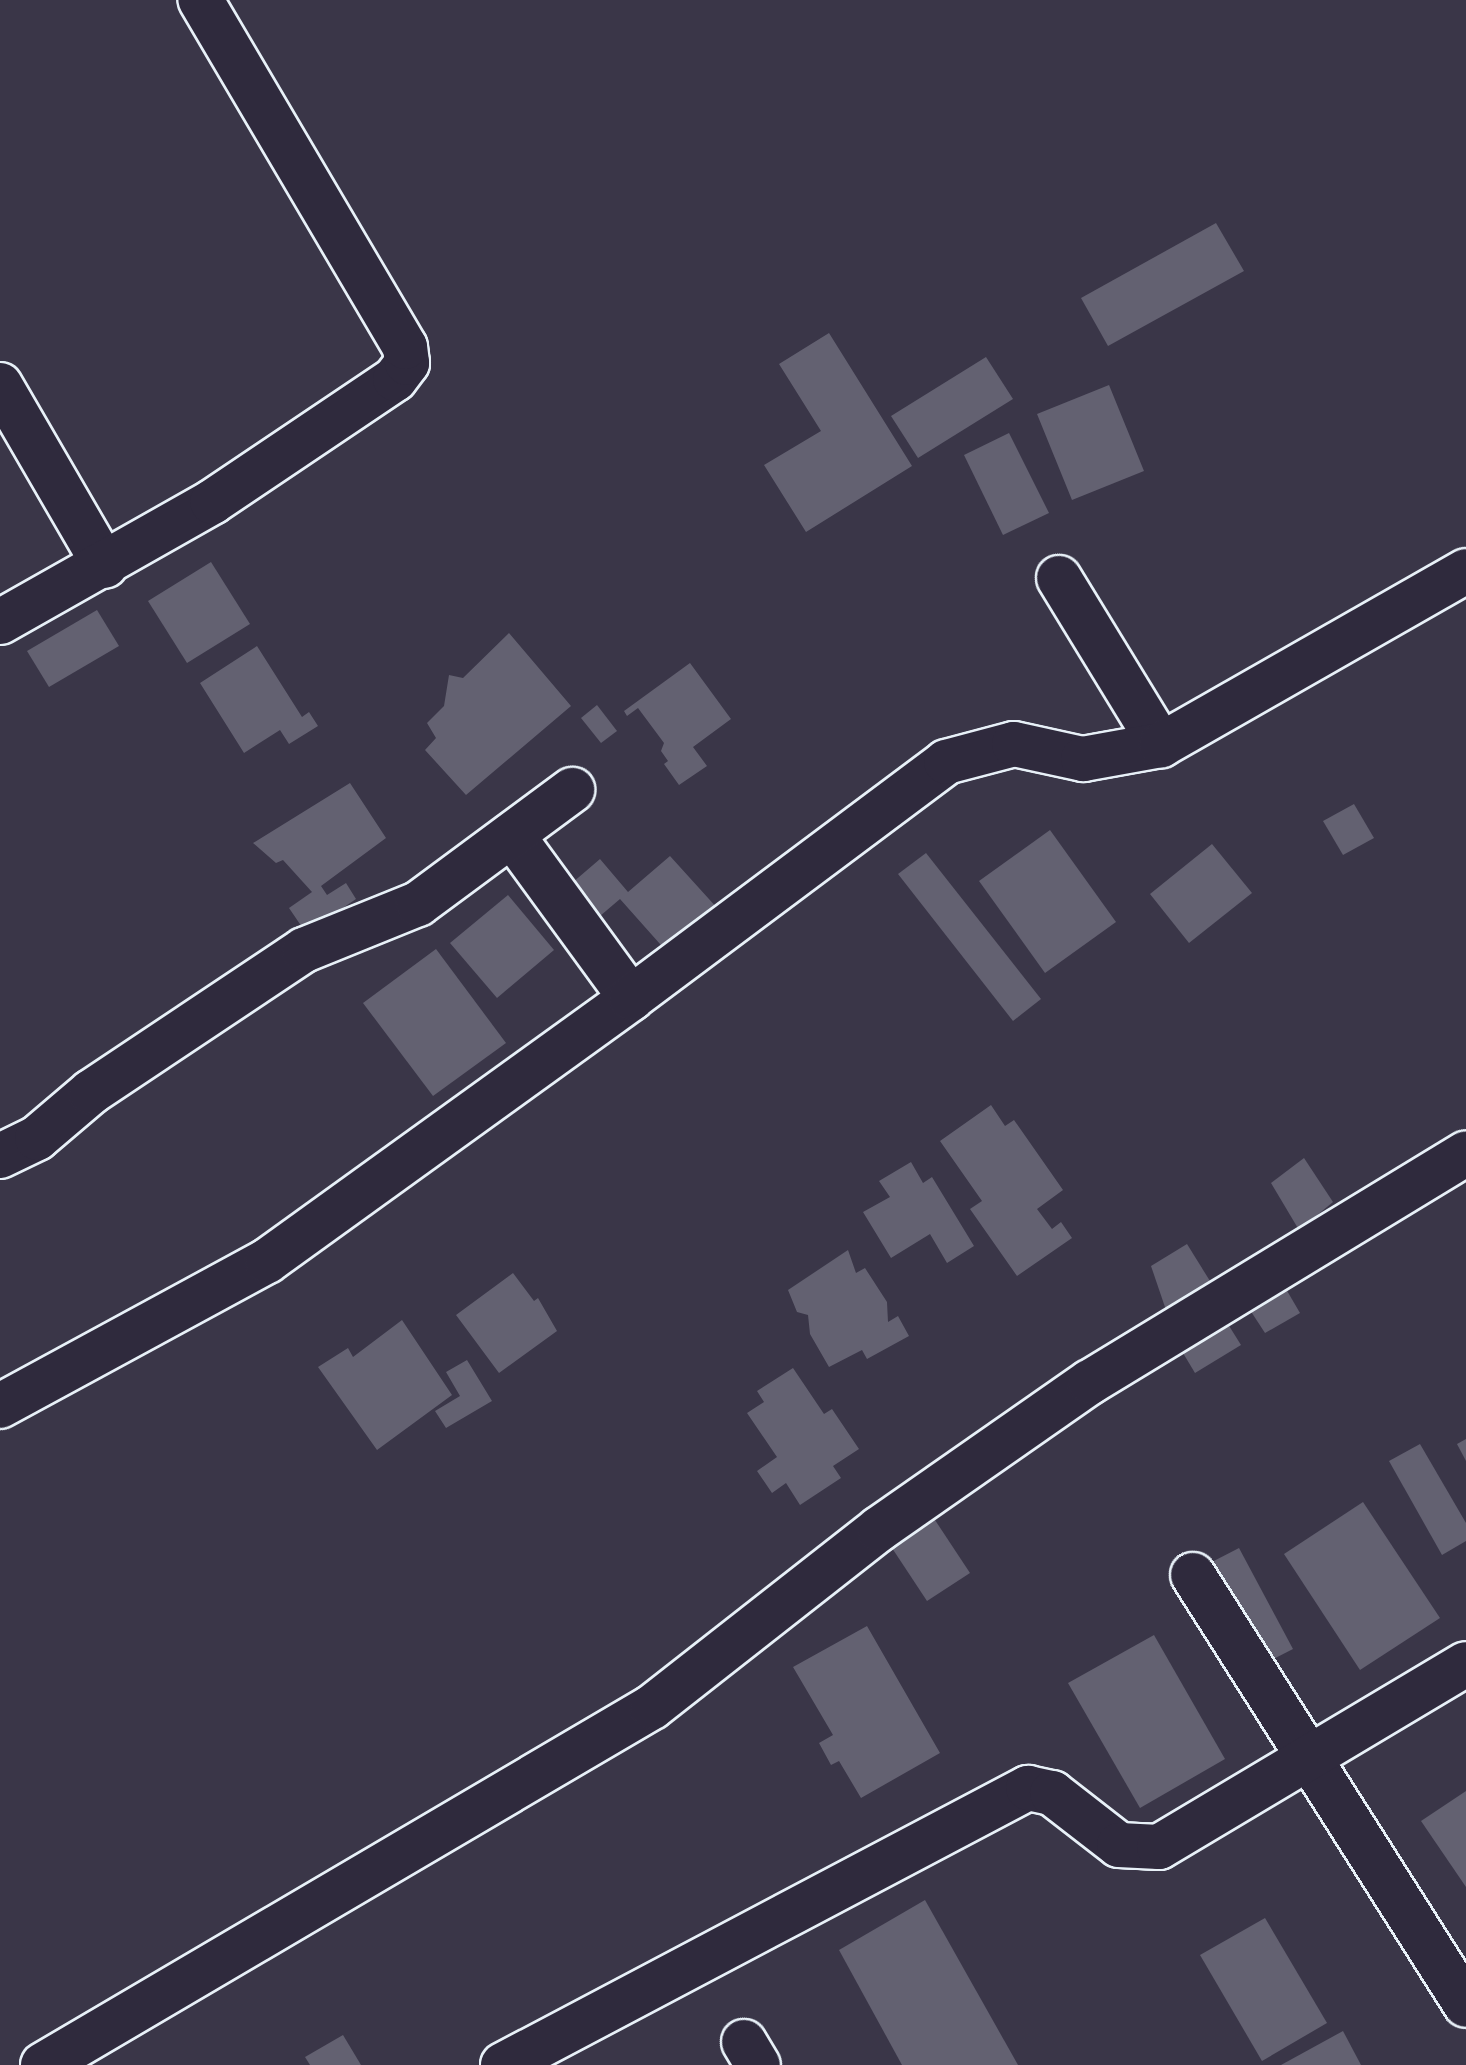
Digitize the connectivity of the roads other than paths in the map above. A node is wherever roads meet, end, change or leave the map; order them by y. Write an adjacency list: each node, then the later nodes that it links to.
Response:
1 (201, 0): 3 (street)
2 (0, 385): 3 (street)
3 (105, 566): 6 (street)
4 (1466, 571): 7 (street)
5 (1059, 578): 7 (street)
6 (0, 622)
7 (1161, 745): 10 (street)
8 (572, 790): 9 (street)
9 (512, 835): 10 (street); 12 (street)
10 (631, 998): 13 (street)
11 (1466, 1153): 18 (street)
12 (0, 1156)
13 (0, 1406)
14 (1193, 1575): 16 (street)
15 (1466, 1664): 16 (street)
16 (1309, 1754): 17 (street); 19 (street)
17 (1466, 2005)
18 (43, 2065)
19 (503, 2065)

